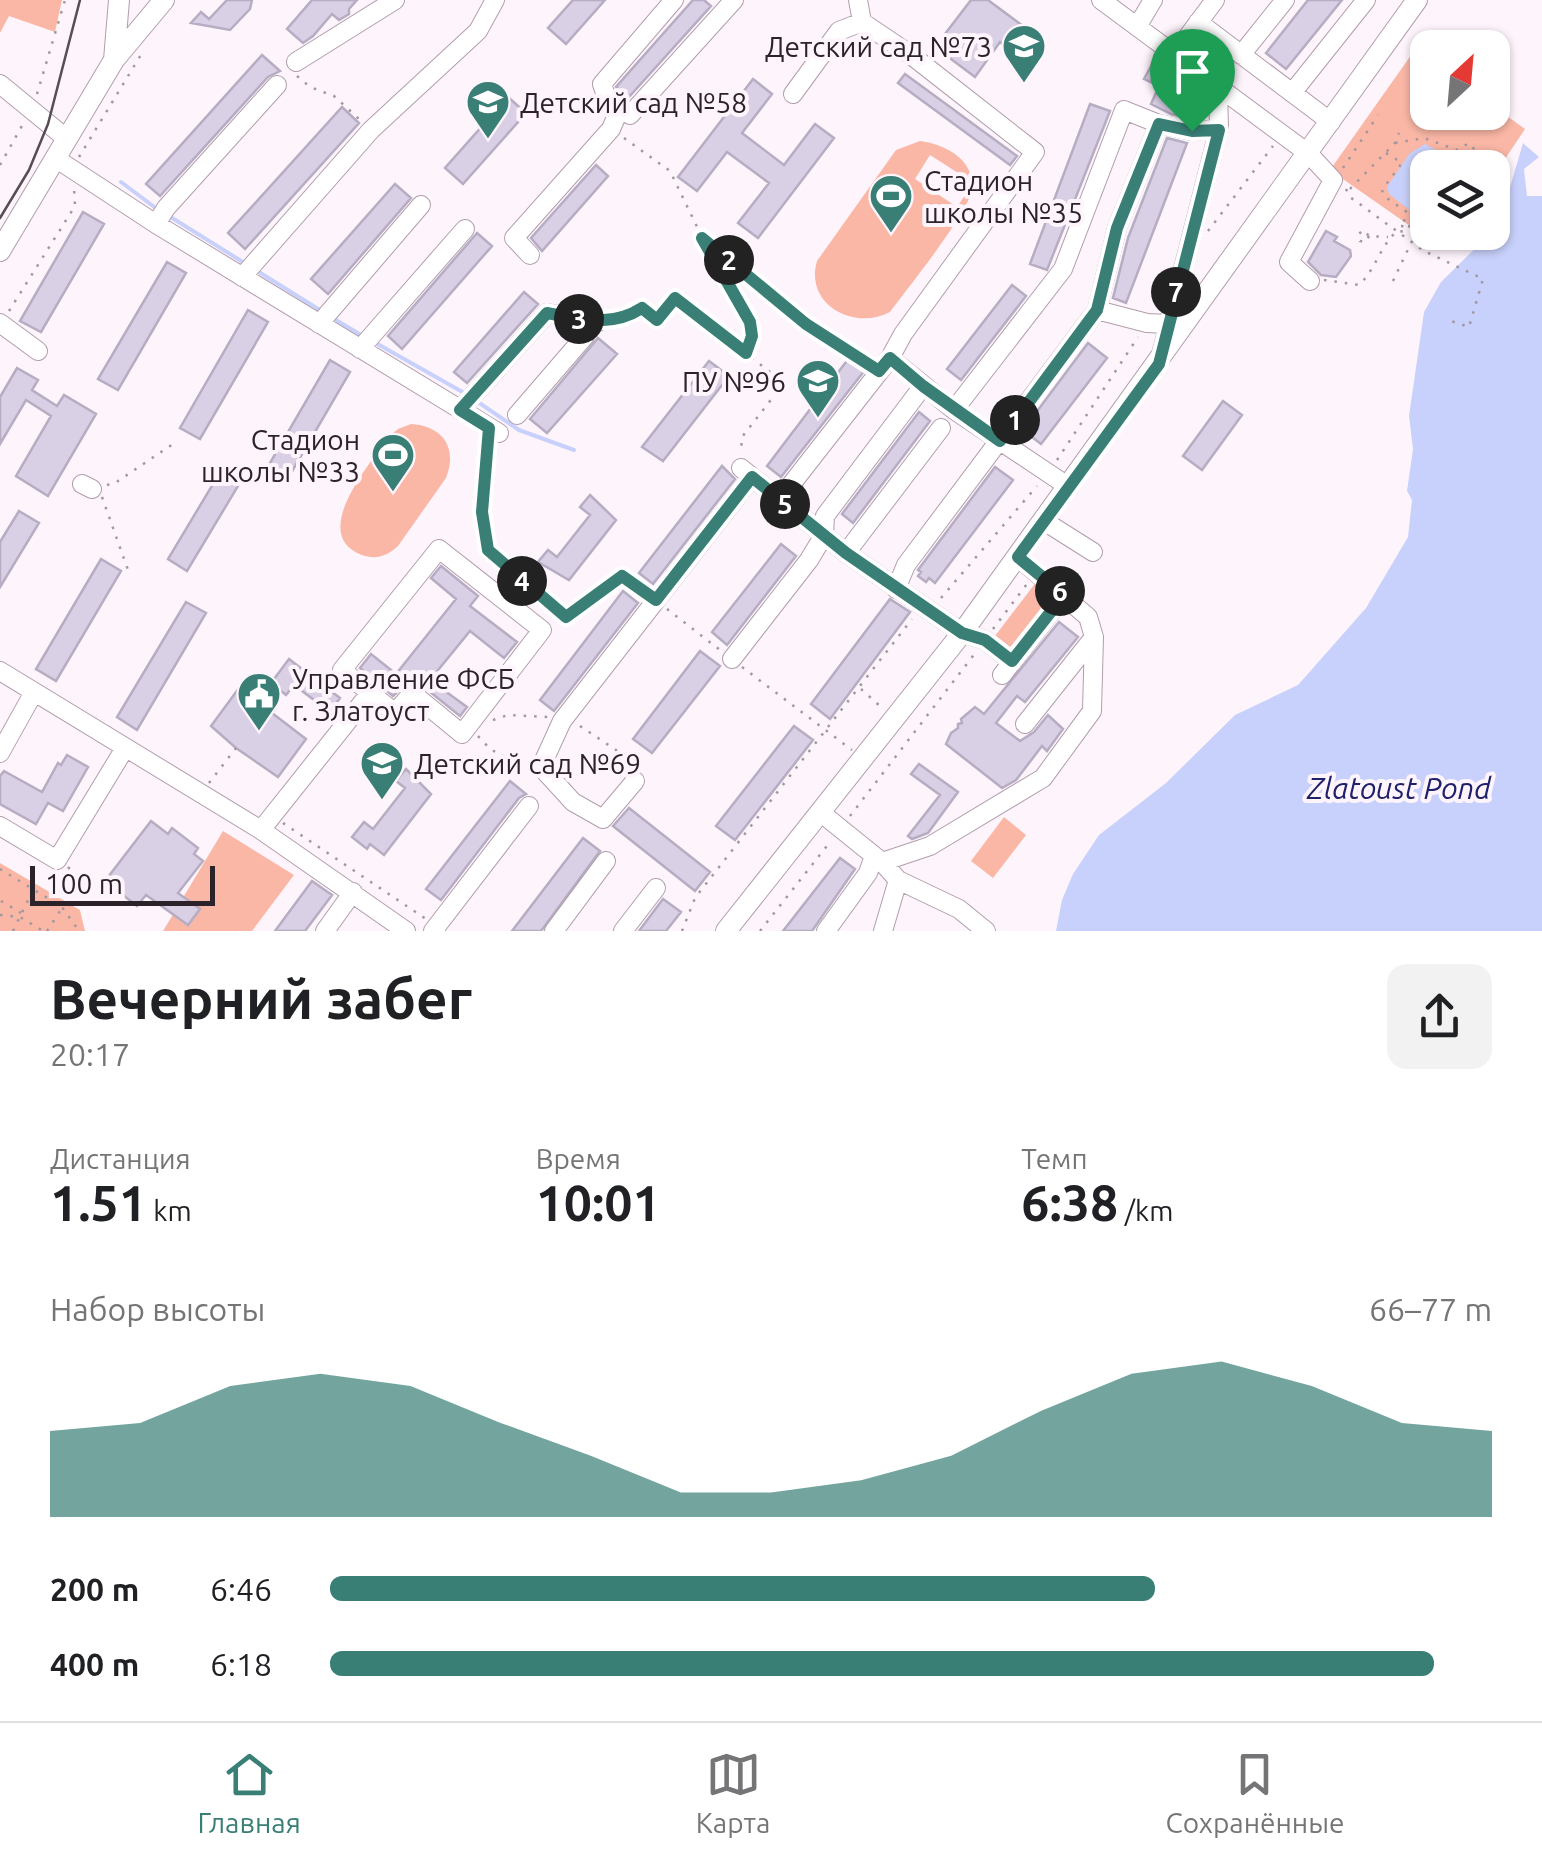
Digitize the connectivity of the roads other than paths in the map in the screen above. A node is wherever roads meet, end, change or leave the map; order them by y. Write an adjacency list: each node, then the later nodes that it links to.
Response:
1 (119, 0): 19 (main road)
2 (164, 0): 19 (main road)
3 (395, 0): 32 (street)
4 (496, 0): 36 (street)
5 (674, 0): 24 (street)
6 (734, 0): 24 (street)
7 (858, 0): 14 (street)
8 (1101, 0): 16 (street)
9 (1152, 0): 16 (street)
10 (1215, 0): 15 (street)
11 (1284, 0): 18 (street)
12 (1366, 0): 23 (street)
13 (1417, 0): 25 (main road)
14 (862, 22): 22 (street); 44 (street)
15 (1198, 22): 17 (street); 18 (street)
16 (1138, 27): 17 (street)
17 (1174, 55): 21 (street)
18 (1242, 55): 23 (street)
19 (114, 60): 28 (main road)
20 (0, 84): 28 (street)
21 (1218, 88): 27 (street); 29 (street)
22 (793, 94)
23 (1292, 94): 25 (street)
24 (620, 108): 35 (street)
25 (1331, 122): 29 (main road)
26 (1159, 124): 27 (street); 38 (street); 48 (street)
27 (1219, 130): 41 (street)
28 (67, 140): 30 (main road)
29 (1309, 154): 37 (street); 45 (main road)
30 (64, 164): 32 (street); 34 (main road)
31 (421, 206): 40 (street)
32 (156, 224): 36 (street)
33 (466, 229): 42 (street)
34 (0, 251)
35 (530, 255)
36 (242, 277): 40 (street)
37 (1310, 280)
38 (1097, 310): 41 (street); 52 (street)
39 (0, 323): 43 (street)
40 (319, 324): 42 (street)
41 (1168, 324): 45 (street)
42 (360, 349): 47 (street)
43 (38, 351)
44 (885, 364): 46 (street); 54 (street)
45 (1159, 364): 53 (main road)
46 (923, 386): 48 (street); 56 (street)
47 (460, 410): 49 (street); 51 (street)
48 (954, 410): 52 (street)
49 (517, 415)
50 (940, 428): 58 (street)
51 (494, 430)
52 (1000, 441): 53 (street); 60 (street)
53 (1069, 487): 55 (main road)
54 (780, 500): 56 (street); 71 (street)
55 (1044, 521): 57 (street); 59 (main road)
56 (824, 535): 58 (street); 64 (street)
57 (1092, 552)
58 (846, 553): 60 (street)
59 (1018, 557): 61 (street); 62 (main road)
60 (896, 589): 62 (street)
61 (1064, 595): 62 (street); 63 (street)
62 (962, 633): 73 (main road)
63 (1094, 637): 68 (street); 76 (street)
64 (732, 659)
65 (0, 671): 66 (street)
66 (34, 692): 69 (street); 70 (street)
67 (370, 692): 67 (street); 74 (street)
68 (1024, 724)
69 (124, 748): 74 (street); 75 (street)
70 (0, 754)
71 (635, 781)
72 (529, 806): 82 (street)
73 (820, 812): 76 (street); 87 (main road)
74 (266, 823): 80 (street)
75 (0, 826)
76 (878, 859): 78 (street); 88 (street)
77 (606, 861): 85 (street)
78 (898, 880): 81 (street); 89 (street)
79 (656, 888): 86 (street)
80 (353, 892): 83 (street); 84 (street)
81 (970, 924): 90 (street)
82 (435, 929)
83 (325, 931)
84 (406, 931)
85 (554, 931)
86 (623, 931)
87 (726, 931)
88 (826, 931)
89 (884, 931)
90 (986, 931)

